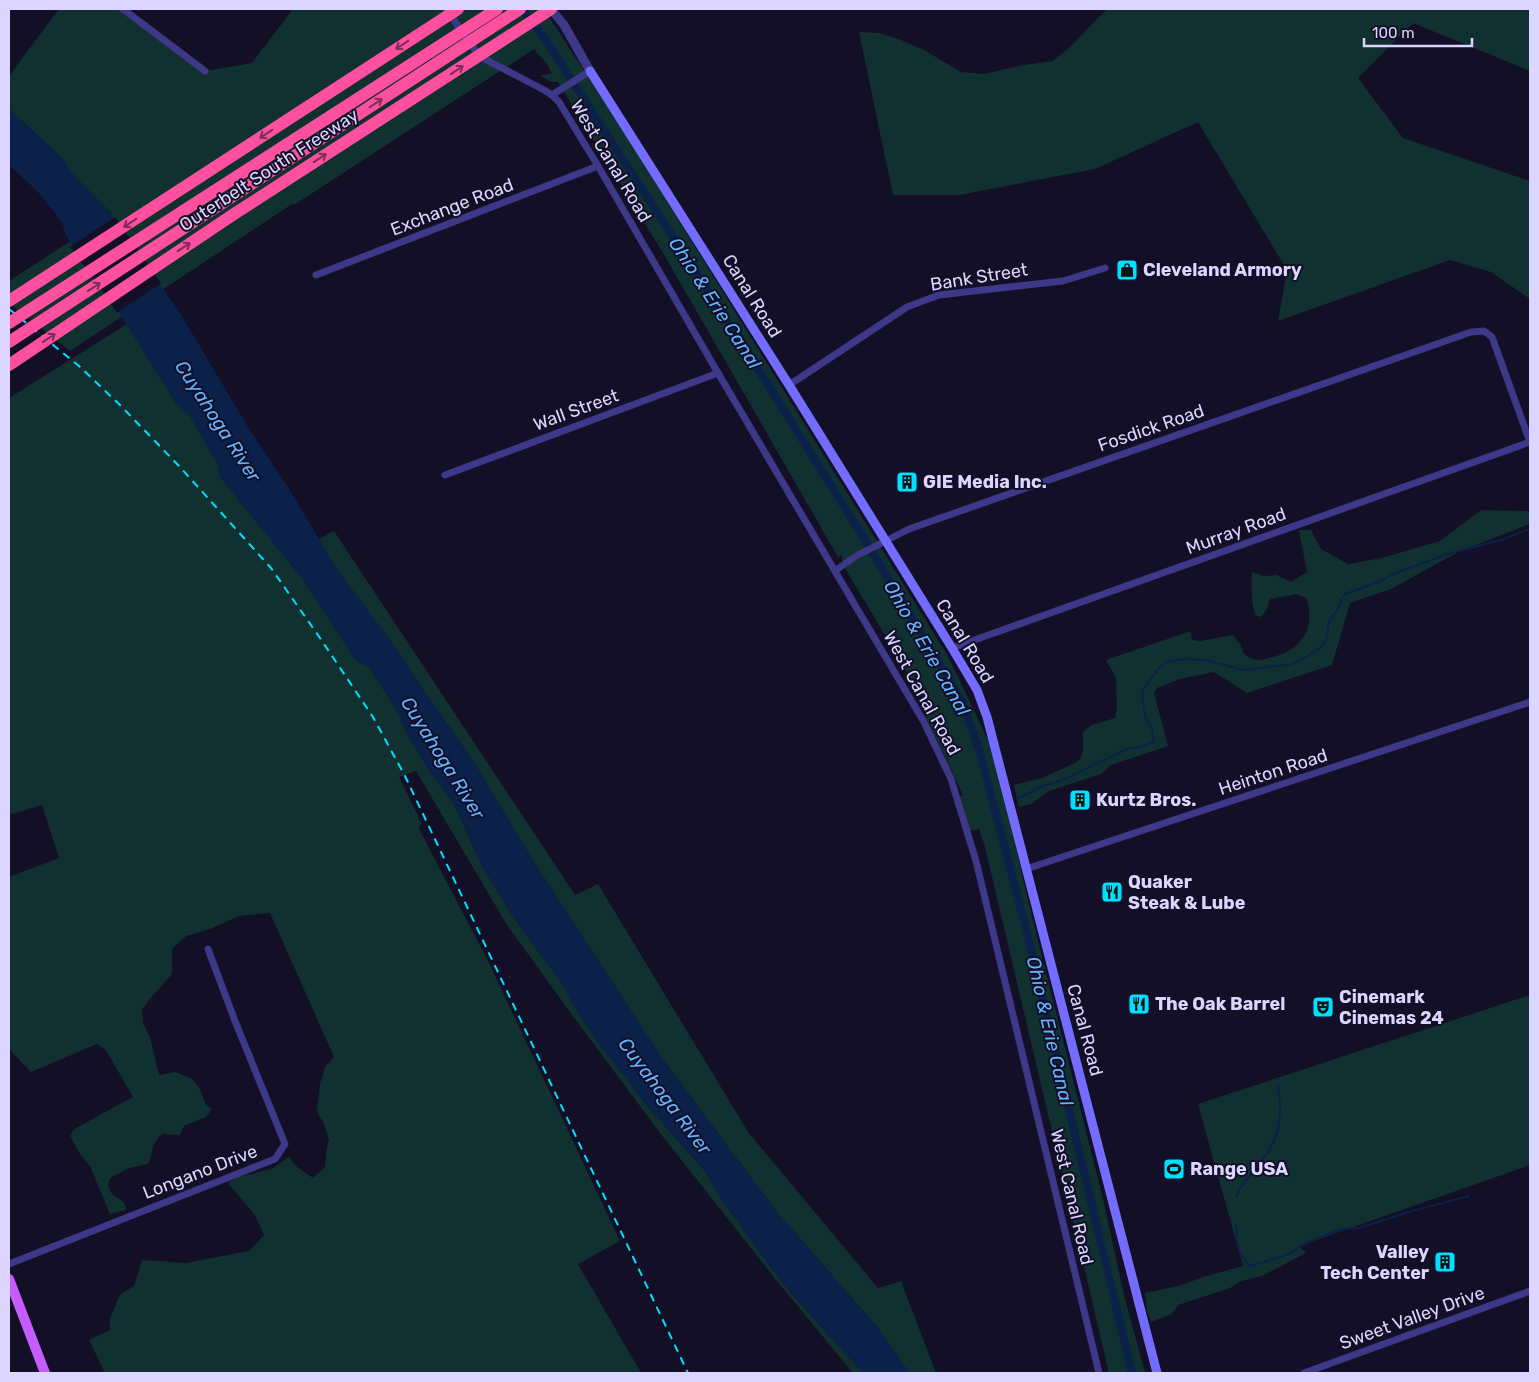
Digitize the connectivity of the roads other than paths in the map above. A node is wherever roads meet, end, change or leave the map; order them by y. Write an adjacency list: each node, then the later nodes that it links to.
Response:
1 (123, 9): 7 (street)
2 (446, 9): 9 (street, West Canal Road)
3 (458, 9): 13 (highway, Outerbelt South Freeway, one-way to 13, bridge)
4 (497, 9): 14 (highway, bridge)
5 (520, 9): 15 (highway, one-way to 5, bridge)
6 (551, 9): 8 (street, Canal Road); 16 (highway, Outerbelt South Freeway, one-way to 6, bridge)
7 (205, 71)
8 (590, 71): 9 (street, West Canal Road); 18 (main road, Canal Road)
9 (552, 95): 10 (street, West Canal Road)
10 (598, 166): 12 (street, Exchange Road); 17 (street, West Canal Road)
11 (1105, 268): 18 (street, Bank Street)
12 (316, 275)
13 (9, 301)
14 (9, 323)
15 (9, 342)
16 (9, 365)
17 (718, 373): 20 (street, Wall Street); 22 (street, West Canal Road)
18 (789, 385): 21 (main road, Canal Road)
19 (1530, 442): 21 (street, Fosdick Road); 23 (street, Murray Road)
20 (445, 475)
21 (884, 540): 22 (street, Fosdick Road); 23 (main road, Canal Road)
22 (836, 570): 31 (street, West Canal Road)
23 (952, 648): 25 (main road, Canal Road)
24 (1530, 702): 25 (street, Heinton Road)
25 (1026, 869): 32 (main road, Canal Road)
26 (208, 949): 27 (street, Longano Drive)
27 (9, 1264)
28 (9, 1279): 30 (main road)
29 (1530, 1291): 33 (street, Sweet Valley Drive)
30 (45, 1373)
31 (1099, 1373)
32 (1157, 1373)
33 (1304, 1373)

